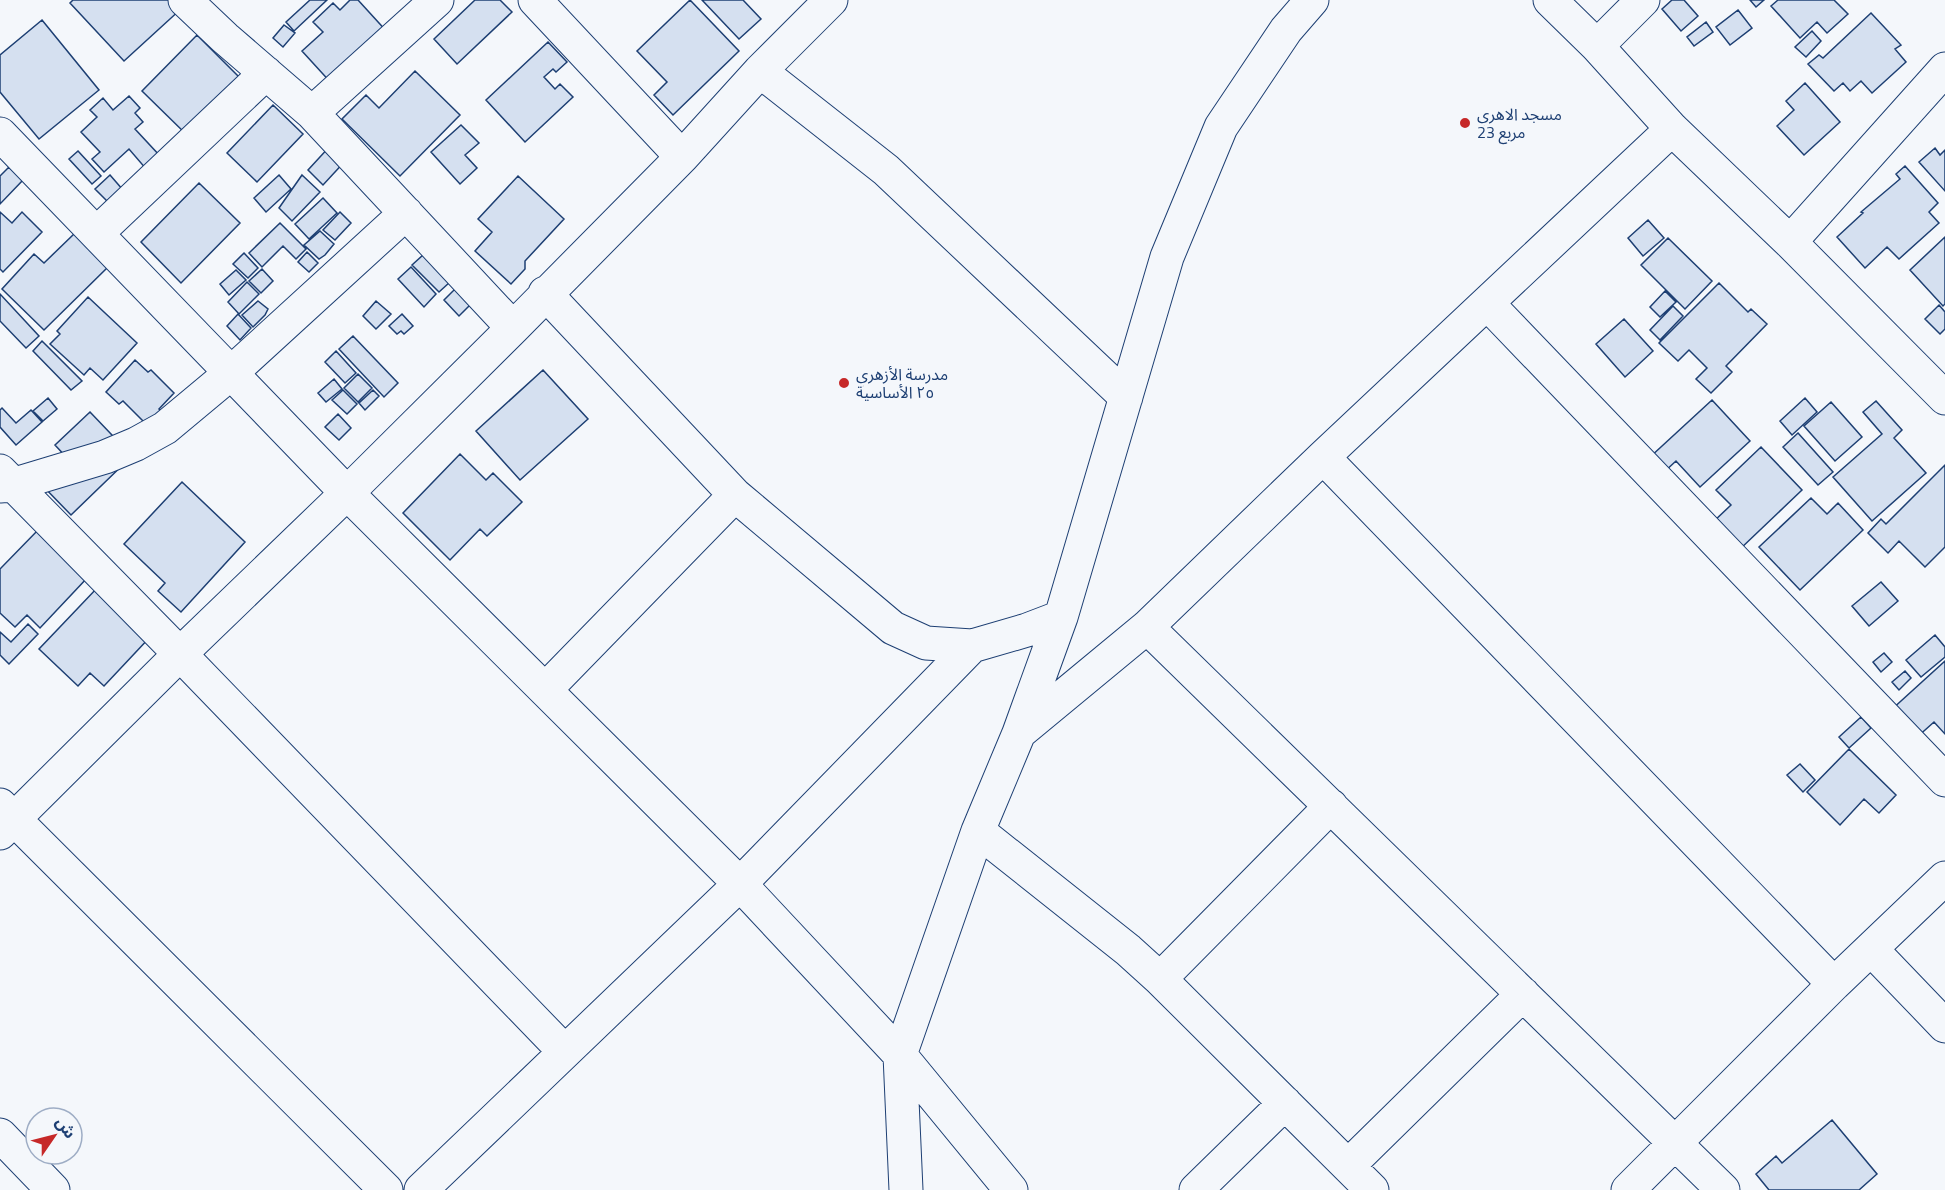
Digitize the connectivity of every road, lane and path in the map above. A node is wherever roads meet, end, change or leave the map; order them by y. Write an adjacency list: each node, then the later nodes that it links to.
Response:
1 (186, 0): 11 (street)
2 (436, 0): 12 (street)
3 (536, 0): 15 (street)
4 (831, 0): 10 (street)
5 (1312, 0): 23 (street)
6 (1550, 0): 8 (street)
7 (1643, 0): 8 (street)
8 (1597, 46): 13 (street)
9 (1945, 69): 18 (street)
10 (760, 71): 15 (street); 23 (street)
11 (266, 73): 12 (street); 17 (street)
12 (312, 113): 16 (street)
13 (1672, 129): 18 (street); 20 (street)
14 (0, 134): 17 (street)
15 (682, 158): 19 (street)
16 (406, 213): 21 (street); 22 (street)
17 (97, 233): 22 (street)
18 (1790, 242): 24 (street)
19 (545, 293): 21 (street); 28 (street)
20 (1487, 303): 25 (street); 35 (street)
21 (513, 328): 27 (street)
22 (231, 373): 26 (street); 27 (street)
23 (1126, 397): 29 (street)
24 (1945, 398)
25 (1323, 457): 30 (street); 43 (street)
26 (4, 481): 32 (street)
27 (347, 493): 32 (street); 33 (street)
28 (735, 495): 31 (street); 33 (street)
29 (1060, 617): 31 (street); 34 (street)
30 (1147, 627): 34 (street); 36 (street)
31 (972, 646): 40 (street)
32 (180, 654): 37 (street); 46 (street)
33 (545, 690): 40 (street)
34 (1019, 733): 38 (street)
35 (1945, 780)
36 (1331, 806): 42 (street); 44 (street)
37 (5, 819): 53 (street)
38 (978, 831): 42 (street); 47 (street)
39 (1945, 878): 41 (street)
40 (740, 884): 46 (street); 47 (street)
41 (1871, 949): 43 (street); 45 (street)
42 (1160, 979): 48 (street)
43 (1834, 984): 50 (street)
44 (1523, 994): 50 (street); 51 (street)
45 (1945, 1026)
46 (564, 1051): 54 (street)
47 (900, 1055): 55 (street); 56 (street)
48 (1285, 1103): 51 (street); 57 (street)
49 (0, 1135): 52 (street)
50 (1676, 1142): 59 (street); 60 (street)
51 (1348, 1166): 58 (street)
52 (53, 1190)
53 (386, 1190)
54 (421, 1190)
55 (906, 1190)
56 (1011, 1190)
57 (1196, 1190)
58 (1372, 1190)
59 (1628, 1190)
60 (1723, 1190)

